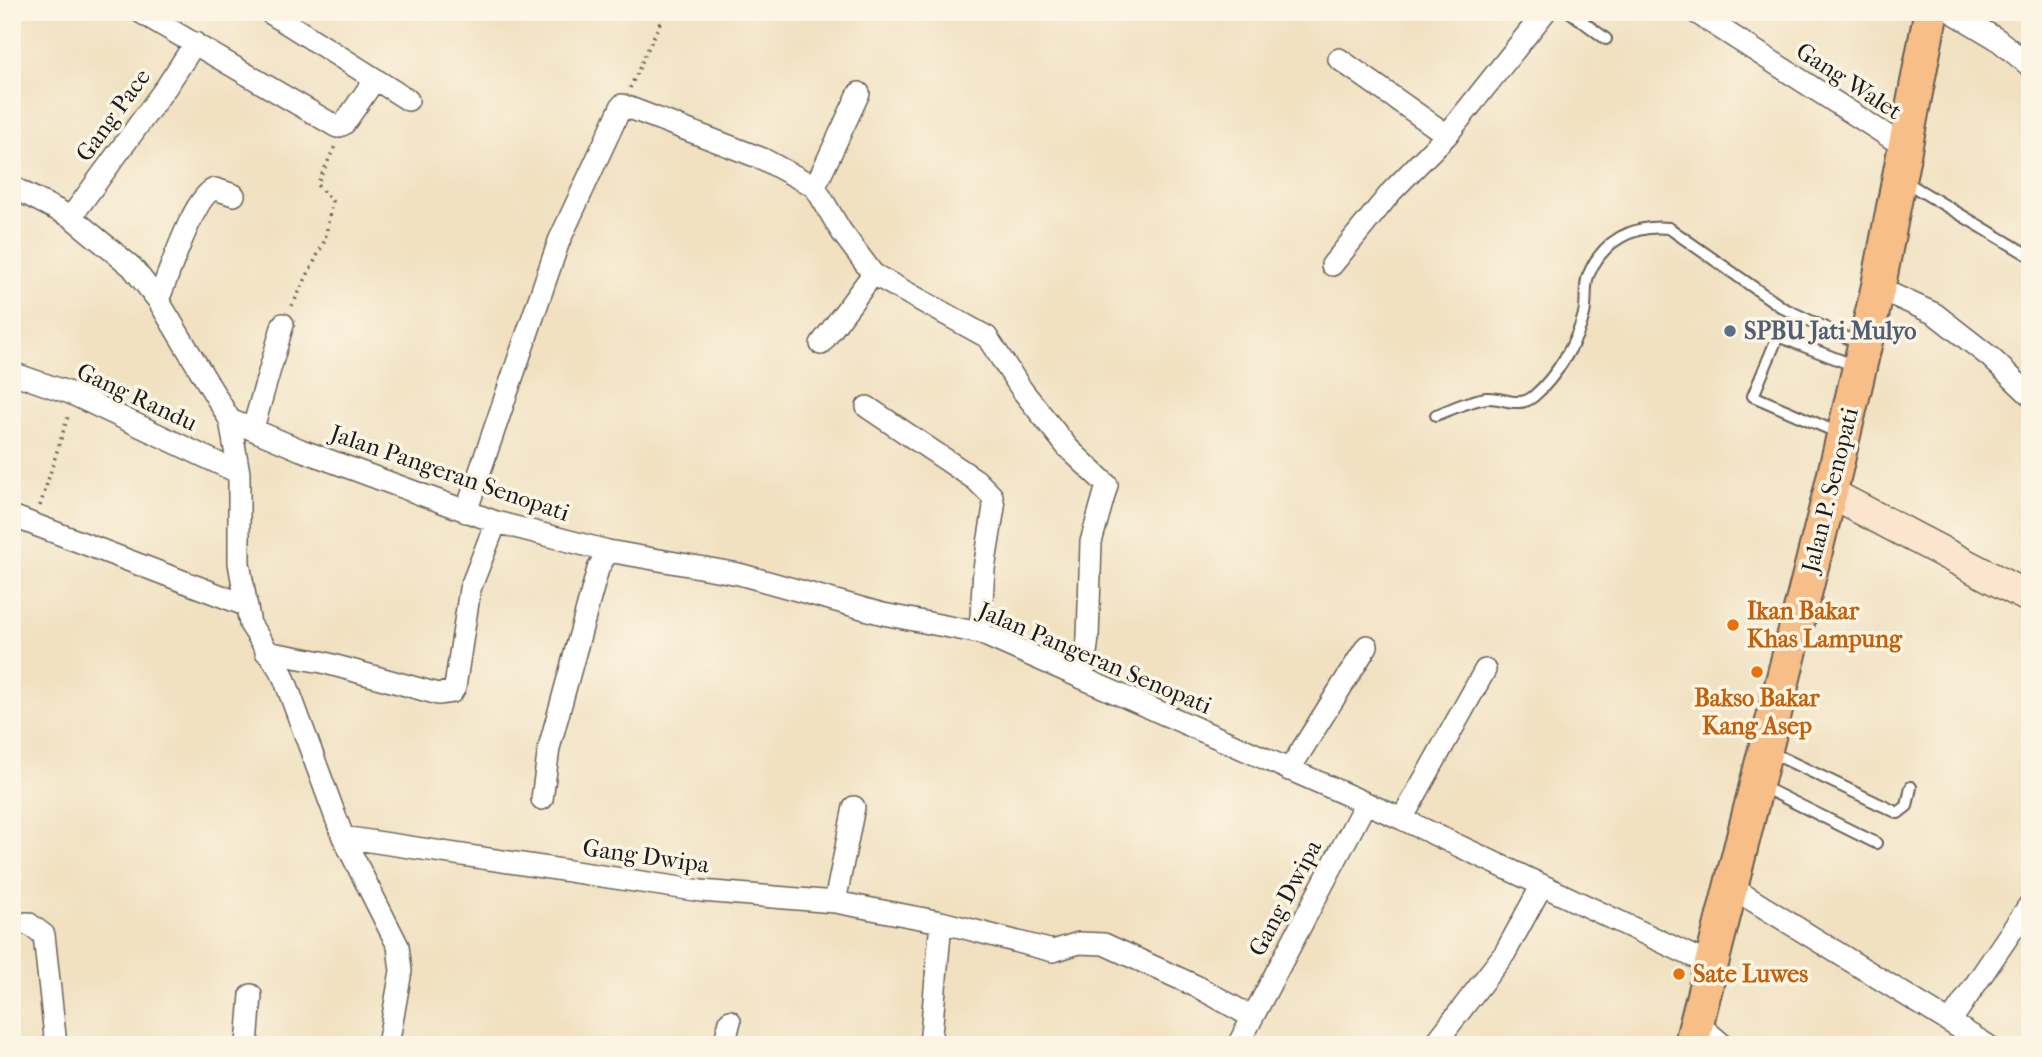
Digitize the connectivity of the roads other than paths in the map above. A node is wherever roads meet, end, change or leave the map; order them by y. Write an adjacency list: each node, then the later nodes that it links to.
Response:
1 (141, 12): 9 (street)
2 (269, 12): 12 (street)
3 (1545, 12): 15 (street)
4 (1570, 12): 8 (lane)
5 (1695, 12): 16 (street, Gang Walet)
6 (1931, 12): 16 (main road, Jalan P. Senopati)
7 (1952, 12): 11 (street)
8 (1606, 39)
9 (195, 43): 12 (street); 20 (street, Gang Pace)
10 (1339, 59): 15 (street)
11 (2030, 66)
12 (375, 79): 14 (street)
13 (859, 93): 18 (street)
14 (408, 100)
15 (1447, 135): 22 (street)
16 (1902, 162): 21 (lane); 24 (main road, Jalan P. Senopati)
17 (12, 187): 20 (street)
18 (815, 187): 23 (street); 38 (street)
19 (234, 195): 25 (street)
20 (71, 217): 25 (street)
21 (2030, 256)
22 (1332, 265)
23 (873, 274): 27 (street); 48 (street)
24 (1878, 288): 28 (main road, Jalan P. Senopati); 30 (street)
25 (158, 300): 33 (street)
26 (283, 324): 34 (street)
27 (821, 344)
28 (1862, 357): 32 (lane); 35 (main road, Jalan P. Senopati); 35 (lane)
29 (12, 373): 36 (street, Gang Randu)
30 (2030, 395)
31 (867, 407): 44 (street)
32 (1436, 415)
33 (230, 420): 34 (street, Jalan Pangeran Senopati); 36 (street)
34 (253, 428): 38 (street, Jalan Pangeran Senopati)
35 (1844, 435): 37 (main road, Jalan P. Senopati)
36 (239, 473): 43 (street)
37 (1830, 493): 42 (street); 49 (main road, Jalan P. Senopati)
38 (466, 512): 40 (street, Jalan Pangeran Senopati)
39 (21, 519): 43 (street)
40 (496, 522): 41 (street, Jalan Pangeran Senopati); 46 (street)
41 (608, 551): 44 (street, Jalan Pangeran Senopati); 53 (street)
42 (2030, 598)
43 (245, 606): 46 (street)
44 (980, 633): 48 (street, Jalan Pangeran Senopati)
45 (1367, 646): 50 (street)
46 (266, 652): 57 (street)
47 (1485, 670): 56 (street)
48 (1083, 676): 50 (street, Jalan Pangeran Senopati)
49 (1765, 750): 51 (main road, Jalan P. Senopati); 52 (lane)
50 (1289, 770): 54 (street, Jalan Pangeran Senopati)
51 (1757, 784): 58 (lane); 60 (main road, Jalan P. Senopati)
52 (1911, 787)
53 (542, 799)
54 (1365, 804): 56 (street, Jalan Pangeran Senopati); 67 (street, Gang Dwipa)
55 (854, 807): 61 (street)
56 (1402, 820): 59 (street, Jalan Pangeran Senopati)
57 (343, 837): 61 (street, Gang Dwipa); 73 (street)
58 (1877, 843)
59 (1542, 885): 65 (street, Jalan Pangeran Senopati); 77 (street)
60 (1731, 887): 65 (main road, Jalan P. Senopati); 69 (street)
61 (835, 902): 63 (street, Gang Dwipa)
62 (2030, 904): 69 (street)
63 (941, 922): 67 (street, Gang Dwipa); 75 (street)
64 (12, 925): 71 (street)
65 (1711, 965): 70 (main road, Jalan P. Senopati)
66 (251, 995): 72 (street)
67 (1252, 1017): 76 (street, Gang Dwipa)
68 (730, 1021): 74 (street)
69 (1950, 1022): 79 (street)
70 (1694, 1034): 78 (street)
71 (56, 1045)
72 (247, 1045)
73 (388, 1045)
74 (724, 1045)
75 (930, 1045)
76 (1238, 1045)
77 (1434, 1045)
78 (1723, 1045)
79 (1987, 1045)

